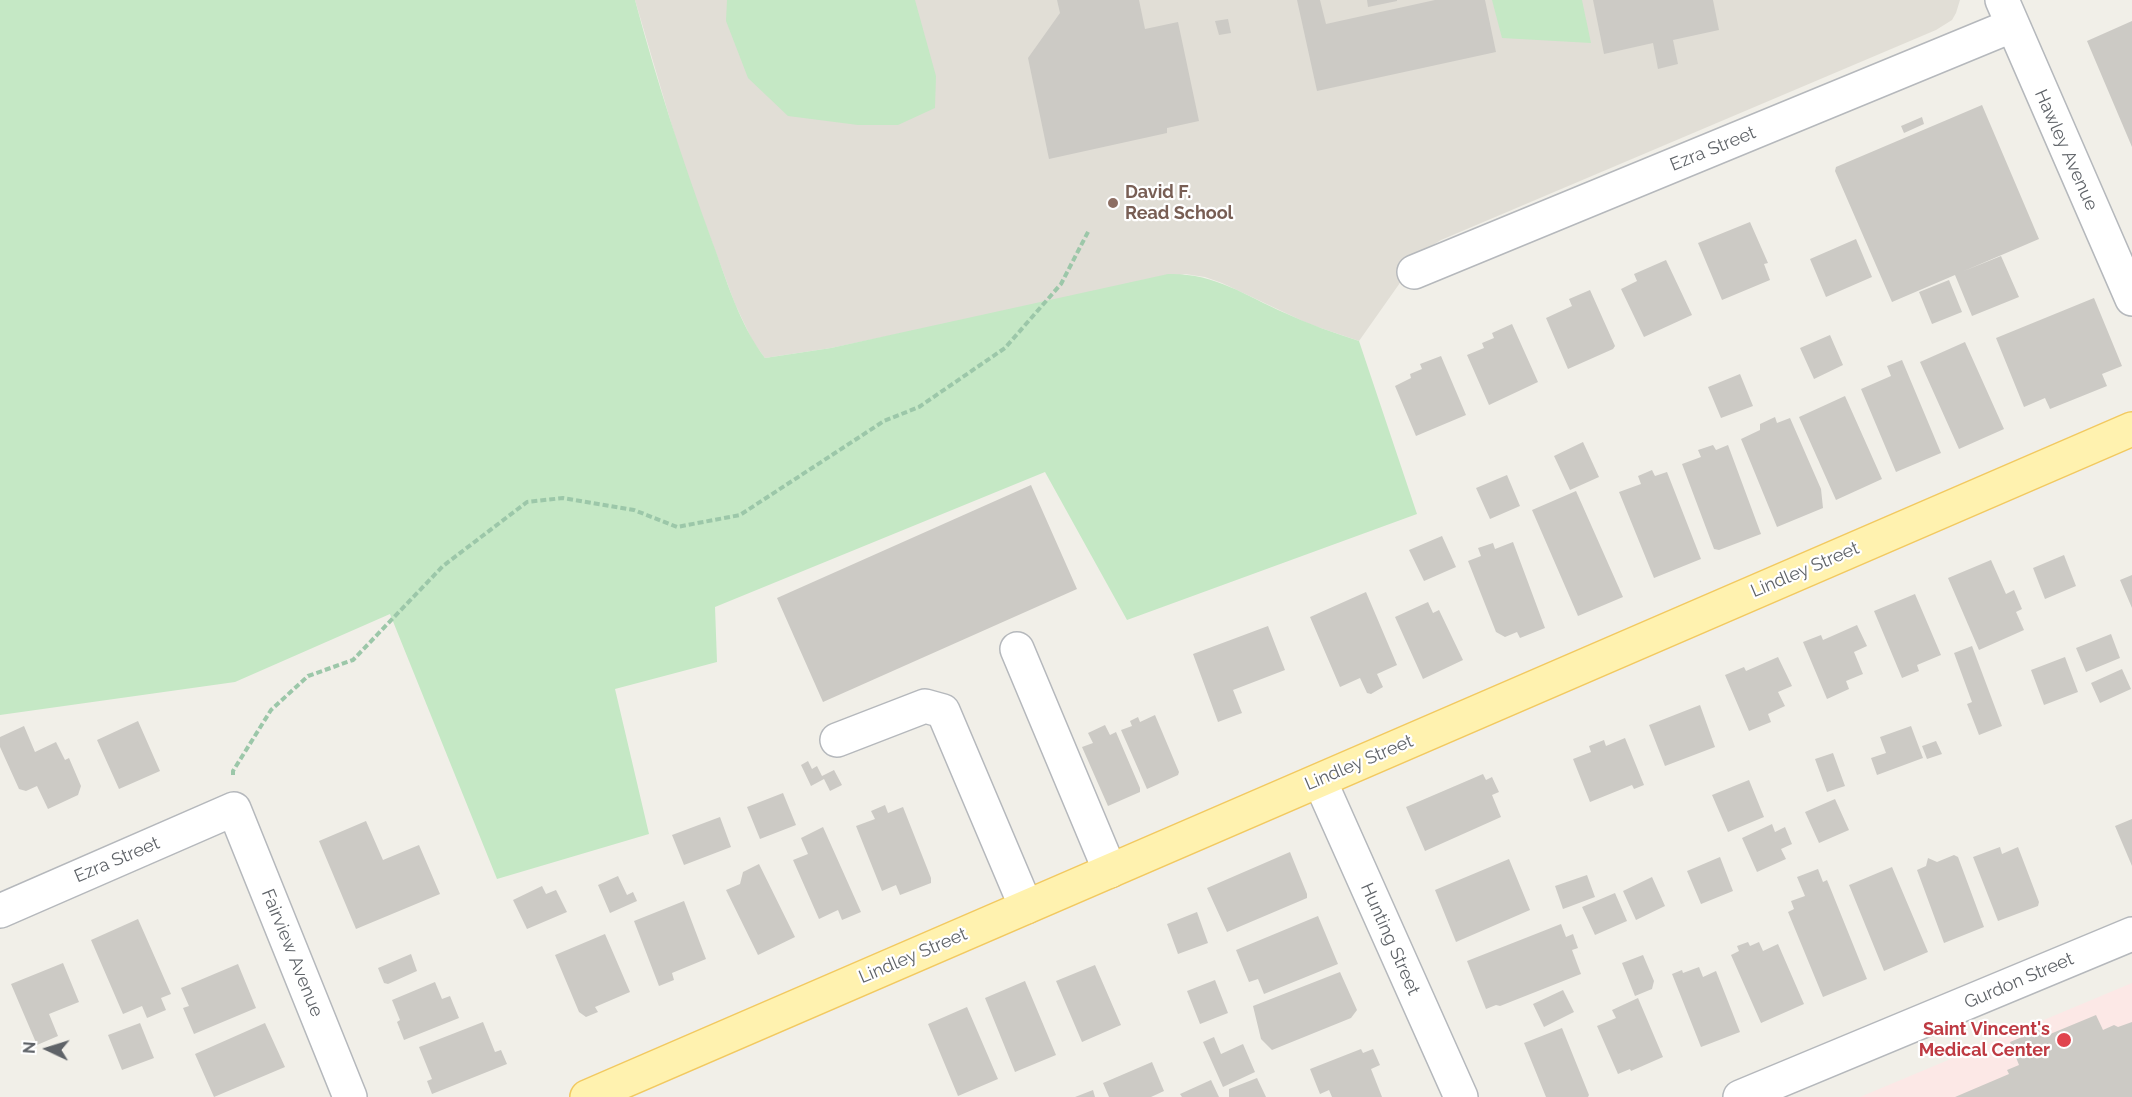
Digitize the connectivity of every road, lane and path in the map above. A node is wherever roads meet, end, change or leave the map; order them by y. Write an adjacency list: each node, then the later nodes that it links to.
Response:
1 (2007, 13): 3 (street, Ezra Street); 4 (street, Hawley Avenue)
2 (1089, 230): 9 (path)
3 (1414, 272)
4 (2132, 298)
5 (2132, 429): 8 (main road, Lindley Street)
6 (1017, 649): 10 (street)
7 (837, 740): 11 (street)
8 (1320, 781): 10 (main road, Lindley Street); 16 (street, Hunting Street)
9 (234, 809): 12 (street, Ezra Street); 14 (street, Fairview Avenue)
10 (1110, 871): 11 (main road, Lindley Street)
11 (1026, 907): 15 (main road, Lindley Street)
12 (0, 911)
13 (2132, 934): 17 (street, Gurdon Street)
14 (350, 1097)
15 (587, 1097)
16 (1461, 1097)
17 (1740, 1097)

